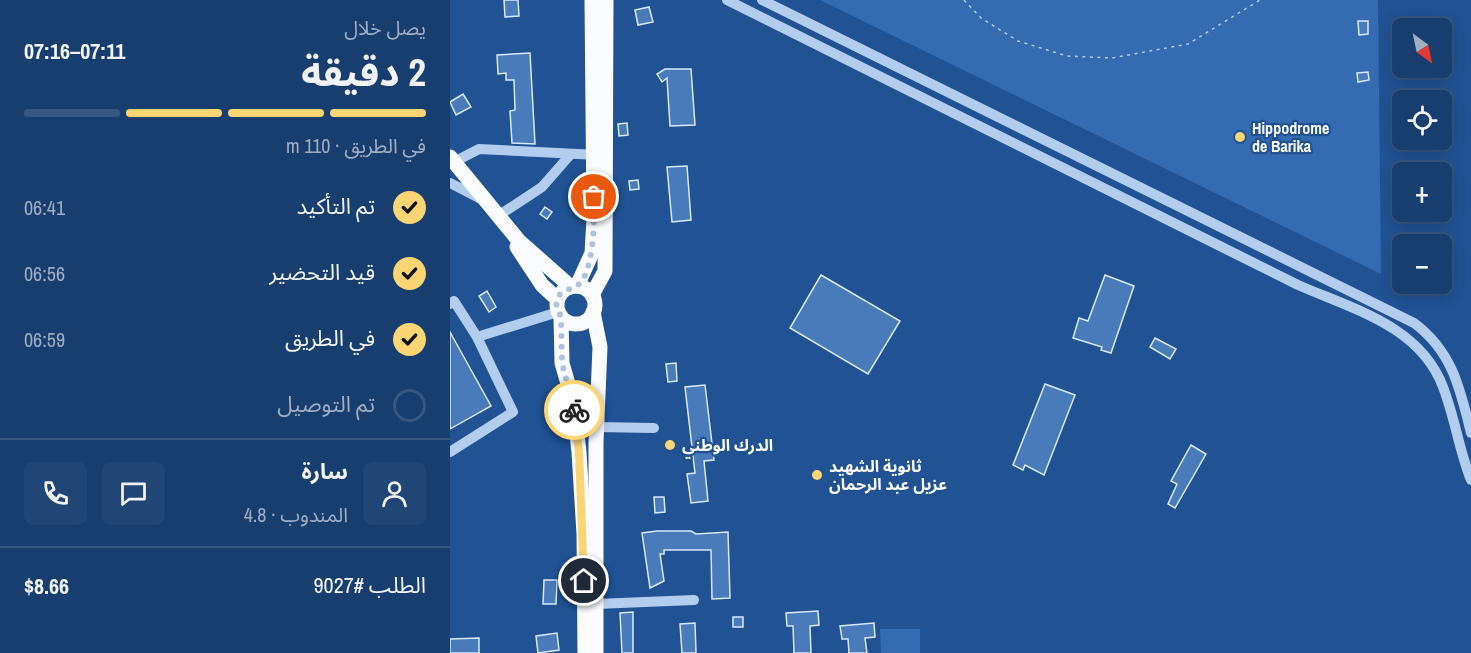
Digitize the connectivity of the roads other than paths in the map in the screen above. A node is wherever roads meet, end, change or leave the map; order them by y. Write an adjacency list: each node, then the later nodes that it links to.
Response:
1 (592, 0): 6 (main road)
2 (606, 0): 6 (main road)
3 (727, 0): 21 (street)
4 (762, 0): 19 (street)
5 (570, 154): 6 (street); 7 (street); 10 (street)
6 (599, 155): 11 (main road); 12 (main road)
7 (452, 160): 9 (main road)
8 (450, 183): 9 (street)
9 (483, 200): 10 (main road)
10 (498, 216): 11 (main road); 14 (main road)
11 (574, 286): 12 (main road); 14 (main road)
12 (592, 295): 15 (main road)
13 (450, 304): 16 (street)
14 (559, 310): 15 (main road); 16 (street); 24 (main road)
15 (593, 312): 17 (main road)
16 (477, 337): 20 (street)
17 (596, 427): 18 (street); 23 (main road)
18 (654, 428)
19 (1471, 433)
20 (450, 452)
21 (1471, 480)
22 (694, 600): 23 (street)
23 (596, 604): 25 (main road)
24 (585, 653)
25 (596, 653)

